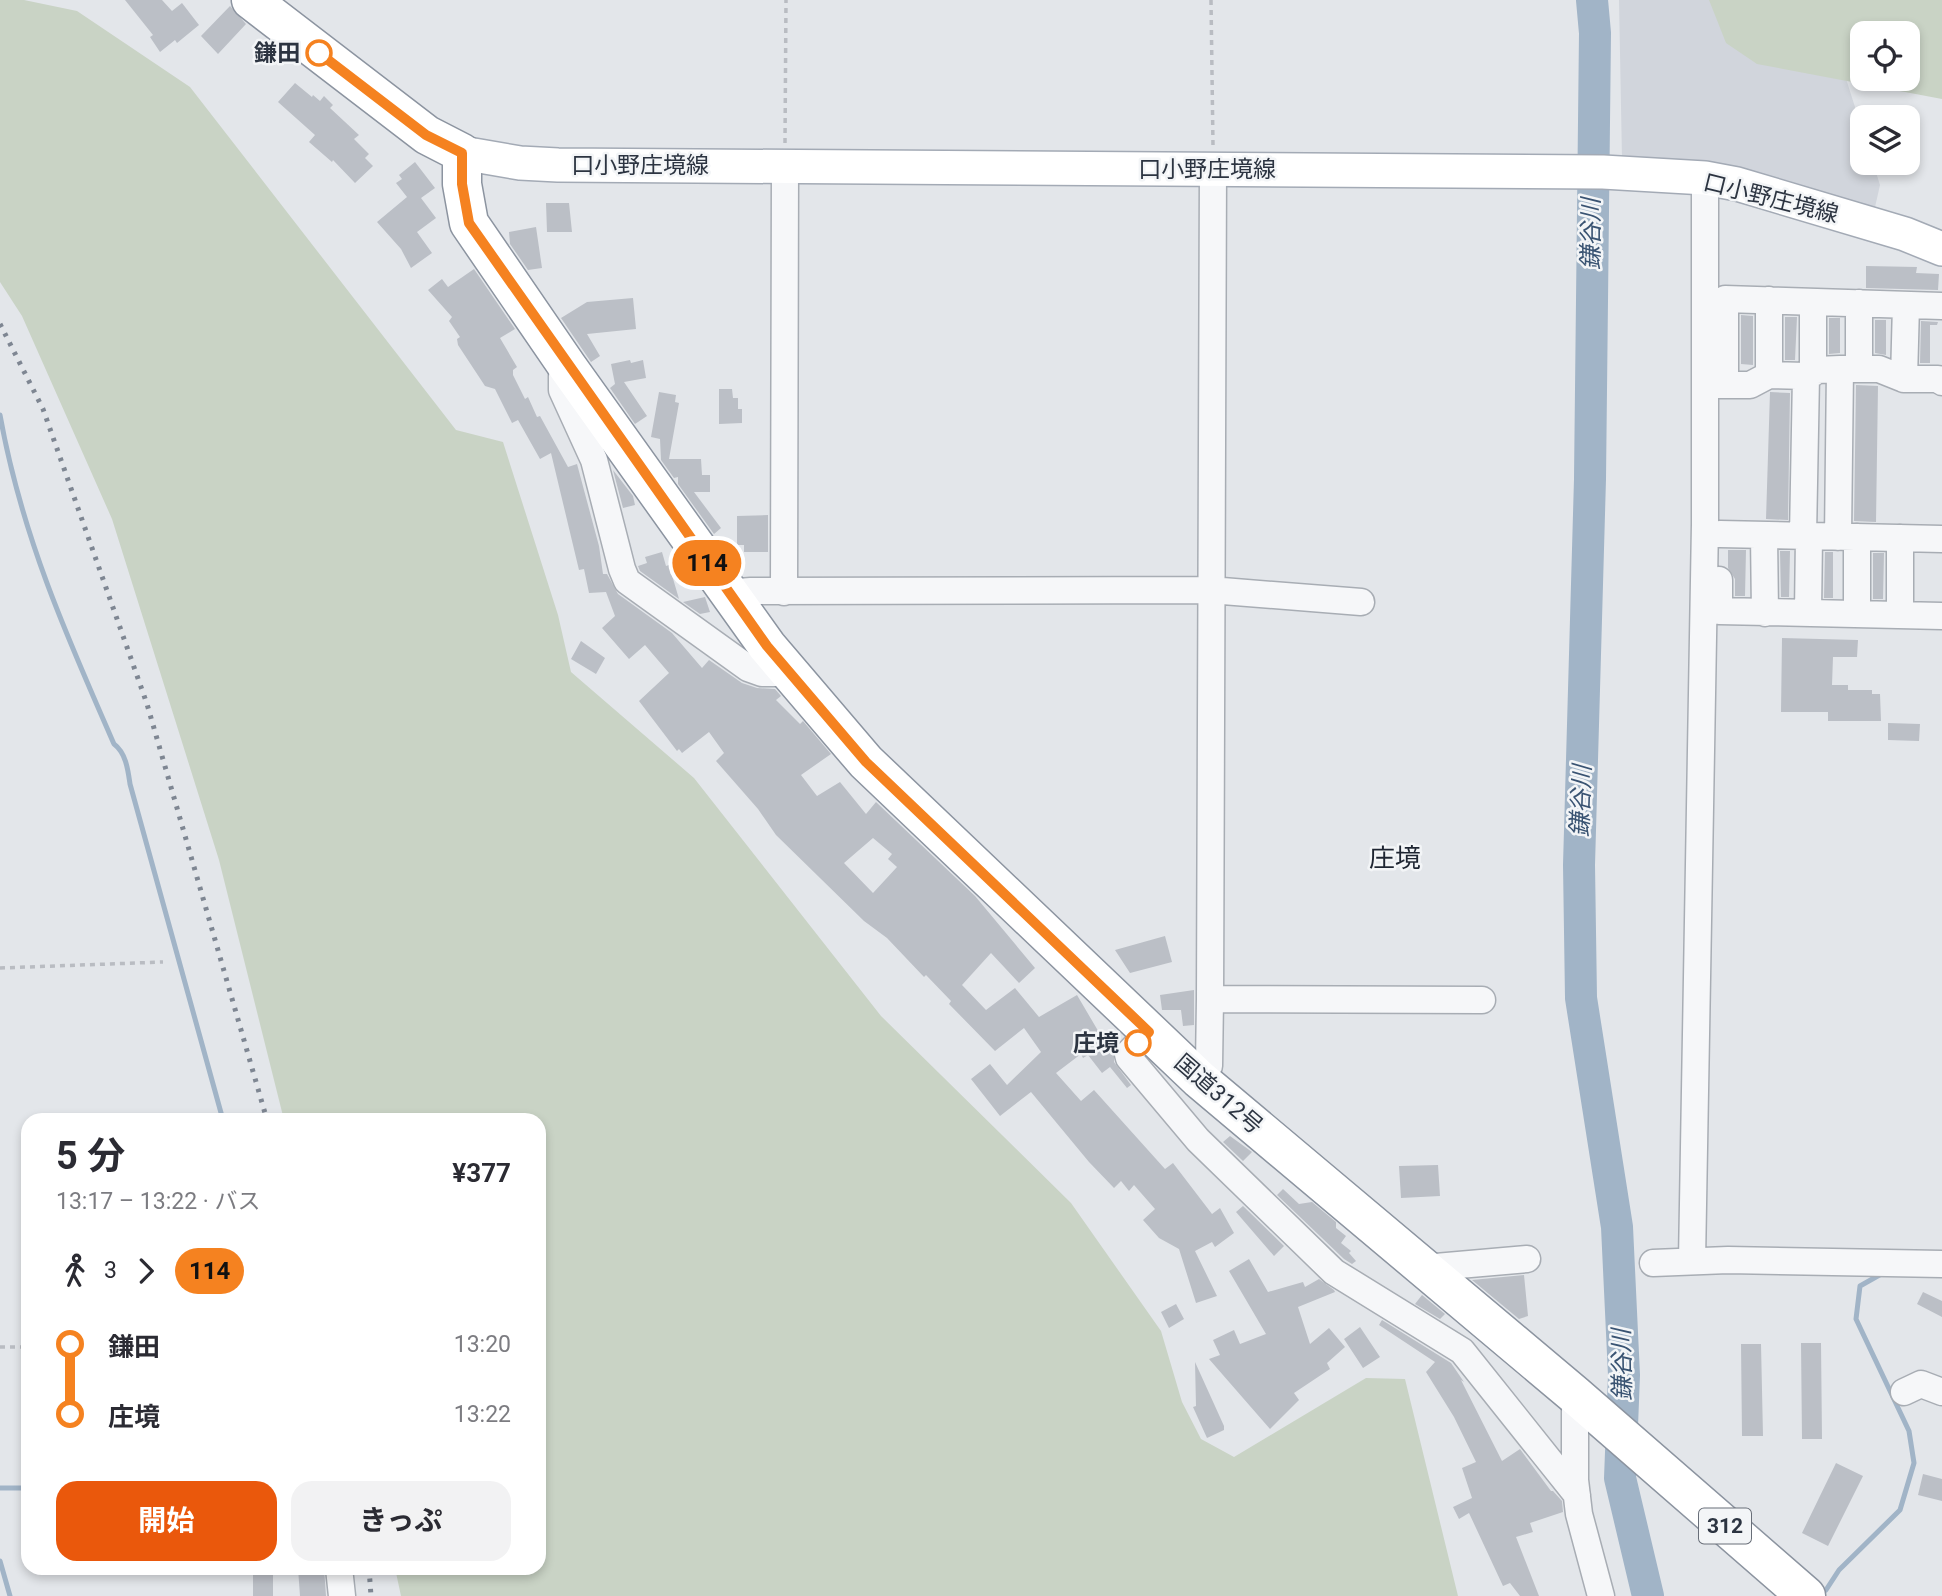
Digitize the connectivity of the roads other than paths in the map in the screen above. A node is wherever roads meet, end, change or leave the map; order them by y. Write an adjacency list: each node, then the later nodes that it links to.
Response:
1 (251, 0): 2 (highway)
2 (462, 153): 3 (main road, 口小野庄境線); 12 (highway, 国道312号 / 312)
3 (785, 166): 4 (main road, 口小野庄境線); 26 (street)
4 (1213, 169): 5 (main road, 口小野庄境線); 25 (street)
5 (1705, 178): 6 (main road, 口小野庄境線); 18 (street)
6 (1942, 249)
7 (1769, 300): 8 (street); 15 (street); 18 (street)
8 (1813, 302): 9 (street); 14 (street)
9 (1859, 303): 10 (street); 13 (street)
10 (1906, 305): 11 (street); 16 (street)
11 (1942, 306)
12 (567, 366): 27 (highway, 国道312号 / 312); 34 (street)
13 (1849, 369): 14 (street); 16 (street); 22 (street)
14 (1809, 374): 15 (street); 21 (street)
15 (1769, 375): 18 (street)
16 (1904, 379): 17 (street)
17 (1942, 382)
18 (1715, 385): 19 (street)
19 (1713, 529): 20 (street); 29 (street); 40 (street)
20 (1764, 535): 21 (street); 29 (street)
21 (1806, 536): 22 (street); 30 (street)
22 (1848, 537): 23 (street); 31 (street)
23 (1900, 538): 24 (street); 32 (street)
24 (1942, 539)
25 (1210, 590): 26 (street); 28 (street); 35 (street)
26 (784, 592): 27 (street)
27 (732, 598): 34 (highway, 国道312号 / 312)
28 (1361, 602)
29 (1765, 612): 30 (street)
30 (1808, 613): 31 (street)
31 (1857, 614): 32 (street)
32 (1900, 615): 33 (street)
33 (1942, 616)
34 (768, 662): 37 (highway, 国道312号 / 312)
35 (1210, 999): 36 (street); 38 (street)
36 (1482, 1000)
37 (1149, 1032): 38 (highway, 国道312号 / 312); 47 (street)
38 (1199, 1079): 43 (highway, 国道312号 / 312)
39 (1527, 1259): 43 (street)
40 (1692, 1261): 41 (street); 42 (street)
41 (1653, 1264)
42 (1942, 1264)
43 (1424, 1268): 46 (highway, 国道312号 / 312)
44 (1904, 1392): 45 (street)
45 (1942, 1392)
46 (1579, 1400): 47 (street); 51 (highway, 国道312号 / 312)
47 (1577, 1495): 50 (street)
48 (340, 1575): 49 (street)
49 (342, 1596)
50 (1601, 1596)
51 (1806, 1596)

